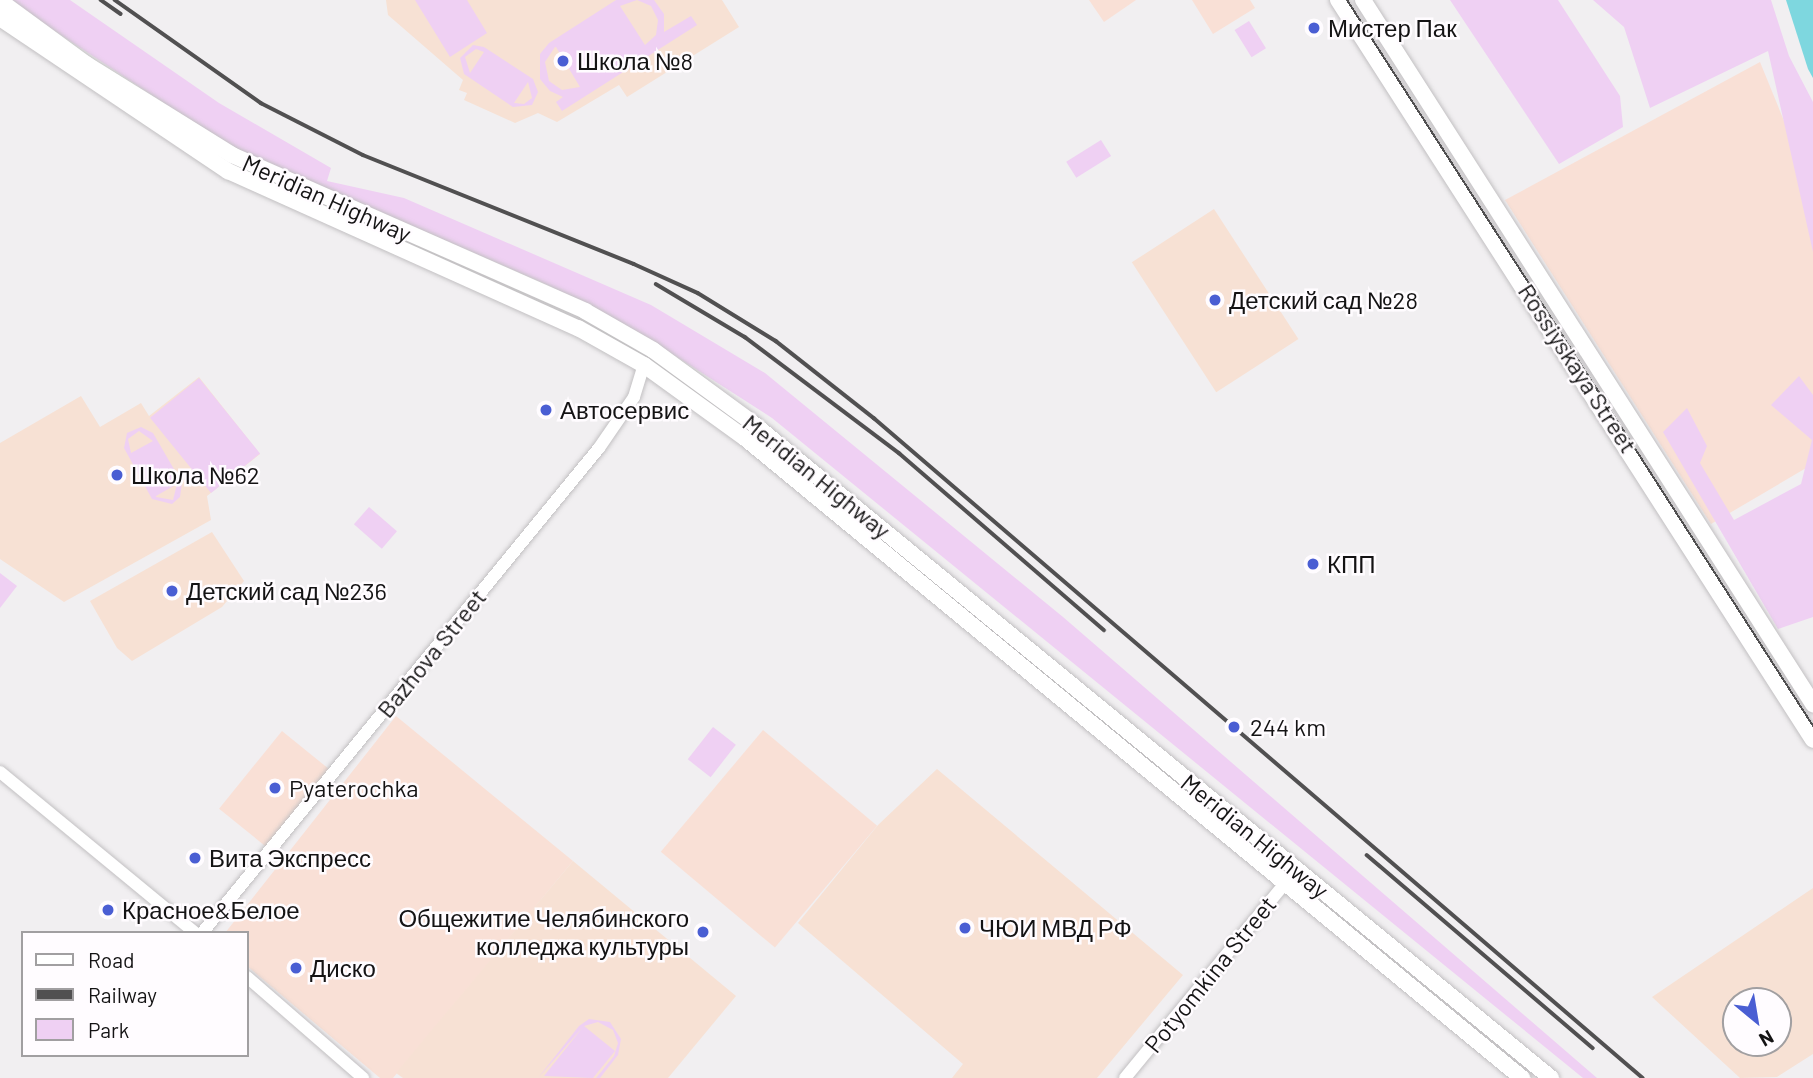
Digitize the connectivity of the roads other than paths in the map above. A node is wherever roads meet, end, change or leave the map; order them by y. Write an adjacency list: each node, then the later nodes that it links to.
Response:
1 (1338, 0): 6 (main road, Rossiyskaya Street)
2 (1363, 0): 5 (main road, Rossiyskaya Street)
3 (0, 1): 11 (main road, Meridian Highway)
4 (0, 18): 7 (main road, Meridian Highway)
5 (1529, 256): 6 (main road); 8 (main road, Rossiyskaya Street)
6 (1512, 266): 9 (main road, Rossiyskaya Street)
7 (644, 365): 12 (main road, Meridian Highway); 14 (street, Bazhova Street)
8 (1813, 704)
9 (1813, 740)
10 (0, 772): 13 (street)
11 (1296, 870): 12 (street, Potyomkina Street); 19 (main road, Meridian Highway)
12 (1284, 884): 17 (street, Potyomkina Street); 18 (main road, Meridian Highway)
13 (193, 931)
14 (204, 931)
15 (248, 978): 16 (street)
16 (363, 1078)
17 (1125, 1078)
18 (1522, 1078)
19 (1552, 1078)

